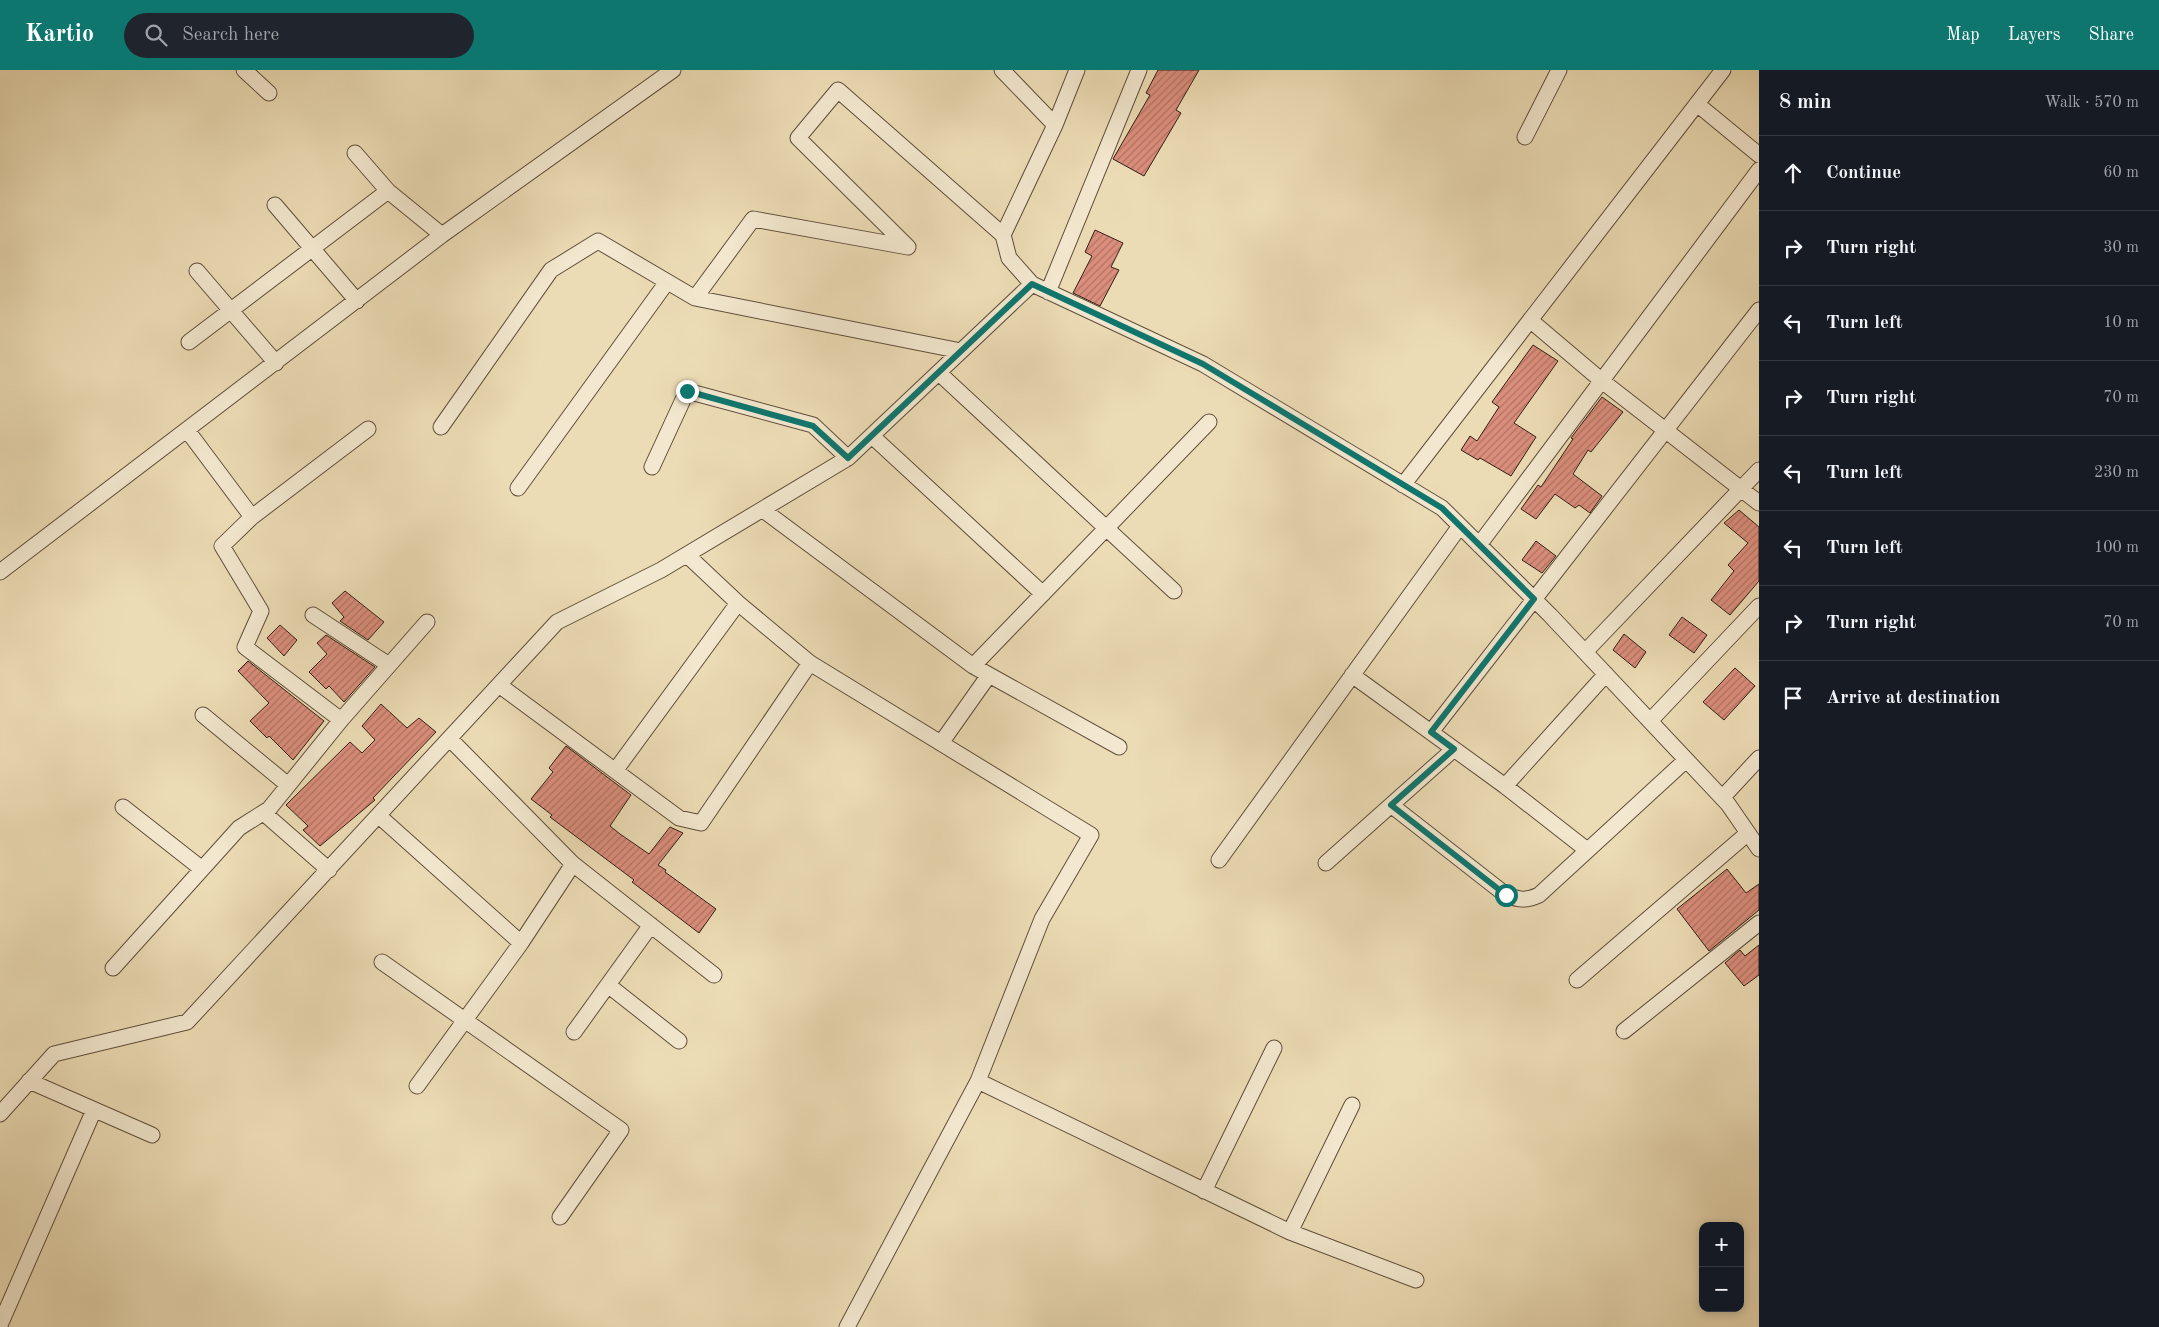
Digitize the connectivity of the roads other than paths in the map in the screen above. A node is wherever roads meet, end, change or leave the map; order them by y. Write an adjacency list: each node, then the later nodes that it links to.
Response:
1 (244, 70): 8 (street)
2 (673, 70): 17 (street)
3 (1002, 70): 10 (street)
4 (1077, 70): 10 (street)
5 (1139, 70): 23 (street)
6 (1559, 70): 11 (street)
7 (1723, 70): 9 (street)
8 (269, 93)
9 (1697, 104): 13 (street); 28 (street)
10 (1055, 125): 18 (street)
11 (1525, 137)
12 (355, 153): 15 (street)
13 (1759, 155)
14 (1759, 170): 33 (street)
15 (388, 192): 17 (street); 19 (street)
16 (275, 205): 19 (street)
17 (442, 235): 25 (street)
18 (1003, 235): 22 (street); 24 (street)
19 (313, 249): 25 (street); 27 (street)
20 (197, 271): 27 (street)
21 (667, 282): 24 (street); 35 (street); 44 (street)
22 (1032, 284): 23 (street); 30 (street)
23 (1048, 292): 43 (street)
24 (695, 298): 30 (street)
25 (356, 301): 31 (street)
26 (1759, 310): 38 (street)
27 (231, 312): 29 (street); 31 (street)
28 (1530, 320): 33 (street); 43 (street)
29 (189, 342)
30 (961, 351): 32 (street)
31 (276, 363): 37 (street)
32 (938, 373): 39 (street); 50 (street)
33 (1602, 381): 38 (street); 51 (street)
34 (1209, 422): 50 (street)
35 (441, 427)
36 (368, 429): 48 (street)
37 (187, 430): 48 (street); 53 (street)
38 (1666, 430): 45 (street); 56 (street)
39 (872, 436): 40 (street); 55 (street)
40 (848, 458): 41 (street); 47 (street)
41 (652, 467)
42 (1759, 470): 45 (street)
43 (1403, 485): 49 (street)
44 (518, 488)
45 (1742, 488): 46 (street); 61 (street)
46 (1759, 503)
47 (762, 510): 52 (street); 64 (street)
48 (252, 517): 70 (street)
49 (1460, 526): 51 (street); 67 (street)
50 (1106, 528): 54 (street); 55 (street)
51 (1479, 545): 56 (street)
52 (687, 555): 57 (street); 68 (street)
53 (0, 572)
54 (1174, 591)
55 (1043, 594): 64 (street)
56 (1534, 599): 61 (street); 72 (street)
57 (738, 603): 62 (street); 79 (street)
58 (1759, 606): 71 (street)
59 (313, 615): 63 (street)
60 (427, 622): 63 (street)
61 (1585, 652): 65 (street)
62 (810, 663): 74 (street); 79 (street)
63 (389, 665): 70 (street)
64 (973, 666): 66 (street)
65 (1606, 674): 71 (street); 81 (street)
66 (989, 675): 74 (street); 75 (street)
67 (1352, 675): 72 (street); 90 (street)
68 (499, 685): 73 (street); 79 (street)
69 (203, 715): 80 (street)
70 (341, 720): 80 (street)
71 (1650, 721): 78 (street)
72 (1431, 732): 76 (street)
73 (450, 739): 86 (street); 92 (street)
74 (941, 743): 109 (street)
75 (1119, 747)
76 (1454, 749): 81 (street); 83 (street)
77 (1759, 758): 82 (street)
78 (1686, 760): 82 (street); 89 (street)
79 (615, 771)
80 (288, 785): 85 (street)
81 (1505, 786): 89 (street)
82 (1722, 798): 87 (street)
83 (1391, 805): 89 (street); 91 (street)
84 (124, 807): 93 (street)
85 (269, 809): 93 (street); 94 (street)
86 (379, 816): 94 (street); 97 (street)
87 (1748, 833): 88 (street); 101 (street)
88 (1759, 849)
89 (1587, 850)
90 (1219, 860)
91 (1326, 863)
92 (573, 864): 96 (street); 97 (street)
93 (202, 869): 99 (street)
94 (329, 870): 108 (street)
95 (1759, 923): 104 (street)
96 (651, 925): 100 (street); 102 (street)
97 (521, 943): 103 (street)
98 (382, 962): 103 (street)
99 (113, 968)
100 (714, 975)
101 (1577, 980)
102 (608, 985): 105 (street); 106 (street)
103 (464, 1020): 110 (street); 116 (street)
104 (1624, 1031)
105 (574, 1032)
106 (679, 1041)
107 (1274, 1048): 115 (street)
108 (29, 1081): 112 (street); 113 (street)
109 (978, 1081): 115 (street); 120 (street)
110 (417, 1086)
111 (1352, 1105): 117 (street)
112 (94, 1110): 114 (street); 119 (street)
113 (0, 1114)
114 (152, 1135)
115 (1204, 1191): 117 (street)
116 (560, 1217)
117 (1290, 1232): 118 (street)
118 (1416, 1280)
119 (0, 1325)
120 (847, 1327)

